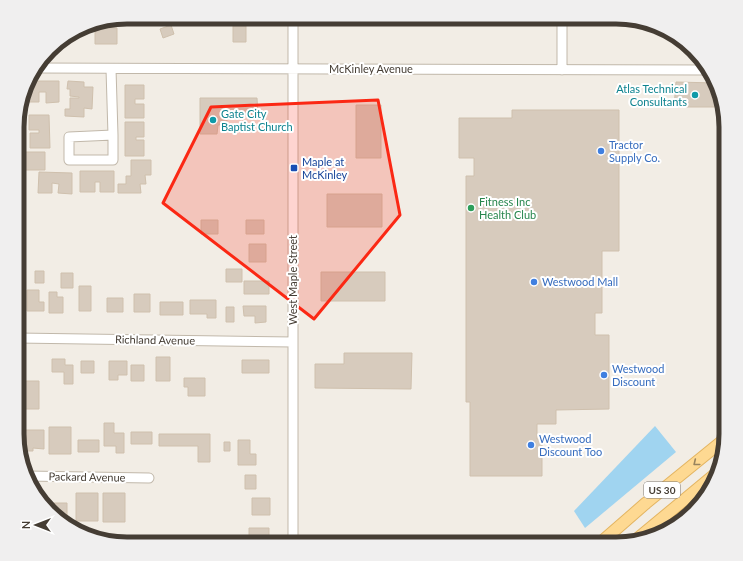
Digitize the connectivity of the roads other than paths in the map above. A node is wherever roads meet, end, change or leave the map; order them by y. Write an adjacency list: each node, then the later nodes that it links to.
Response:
1 (293, 24): 5 (street, West Maple Street)
2 (562, 24): 6 (street)
3 (42, 68): 4 (street, McKinley Avenue)
4 (111, 68): 5 (street, McKinley Avenue); 8 (street)
5 (294, 69): 6 (street, McKinley Avenue); 10 (street, West Maple Street)
6 (562, 70): 7 (street, McKinley Avenue)
7 (702, 70)
8 (113, 135): 8 (street)
9 (24, 338): 10 (street, Richland Avenue)
10 (293, 342): 16 (street, West Maple Street)
11 (719, 444): 17 (main road, US 30, one-way to 17)
12 (33, 476): 13 (street, Packard Avenue)
13 (149, 478)
14 (707, 482): 15 (main road, US 30)
15 (643, 534)
16 (293, 537)
17 (607, 537)

